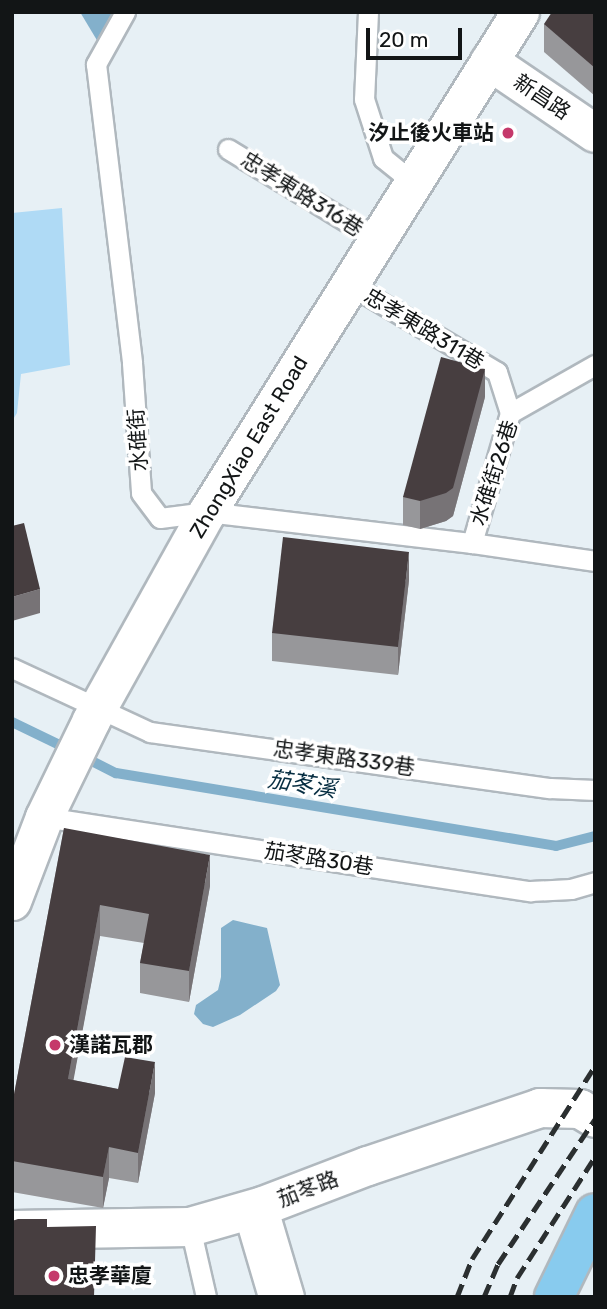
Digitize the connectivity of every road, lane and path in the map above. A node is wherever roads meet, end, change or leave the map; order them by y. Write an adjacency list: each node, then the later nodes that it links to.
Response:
1 (125, 12): 12 (lane, 水碓街)
2 (368, 12): 7 (lane)
3 (520, 12): 4 (street, ZhongXiao East Road)
4 (489, 61): 5 (street, 新昌路); 7 (street, ZhongXiao East Road)
5 (595, 133)
6 (228, 149): 8 (lane, 忠孝東路316巷)
7 (413, 182): 8 (street, ZhongXiao East Road)
8 (377, 240): 9 (street, ZhongXiao East Road)
9 (349, 284): 11 (lane, 忠孝東路311巷); 12 (street, ZhongXiao East Road)
10 (595, 365): 11 (lane, 水碓街26巷)
11 (510, 413): 13 (lane, 水碓街26巷)
12 (207, 512): 13 (lane, 水碓街); 16 (street, ZhongXiao East Road)
13 (472, 543): 14 (lane, 水碓街)
14 (595, 561)
15 (12, 668): 16 (lane, 忠孝東路339巷)
16 (95, 713): 17 (lane, 忠孝東路339巷); 18 (street, ZhongXiao East Road)
17 (595, 790)
18 (36, 822): 19 (lane, 茄苳路30巷); 20 (street, ZhongXiao East Road)
19 (595, 882)
20 (12, 901)
21 (595, 1118): 22 (street, 茄苳路)
22 (253, 1209): 24 (street, 茄苳路); 27 (lane); 28 (street)
23 (595, 1213): 29 (main road)
24 (190, 1227): 25 (street, 茄苳路); 26 (lane)
25 (12, 1230)
26 (206, 1297)
27 (268, 1297)
28 (290, 1297)
29 (554, 1297)

